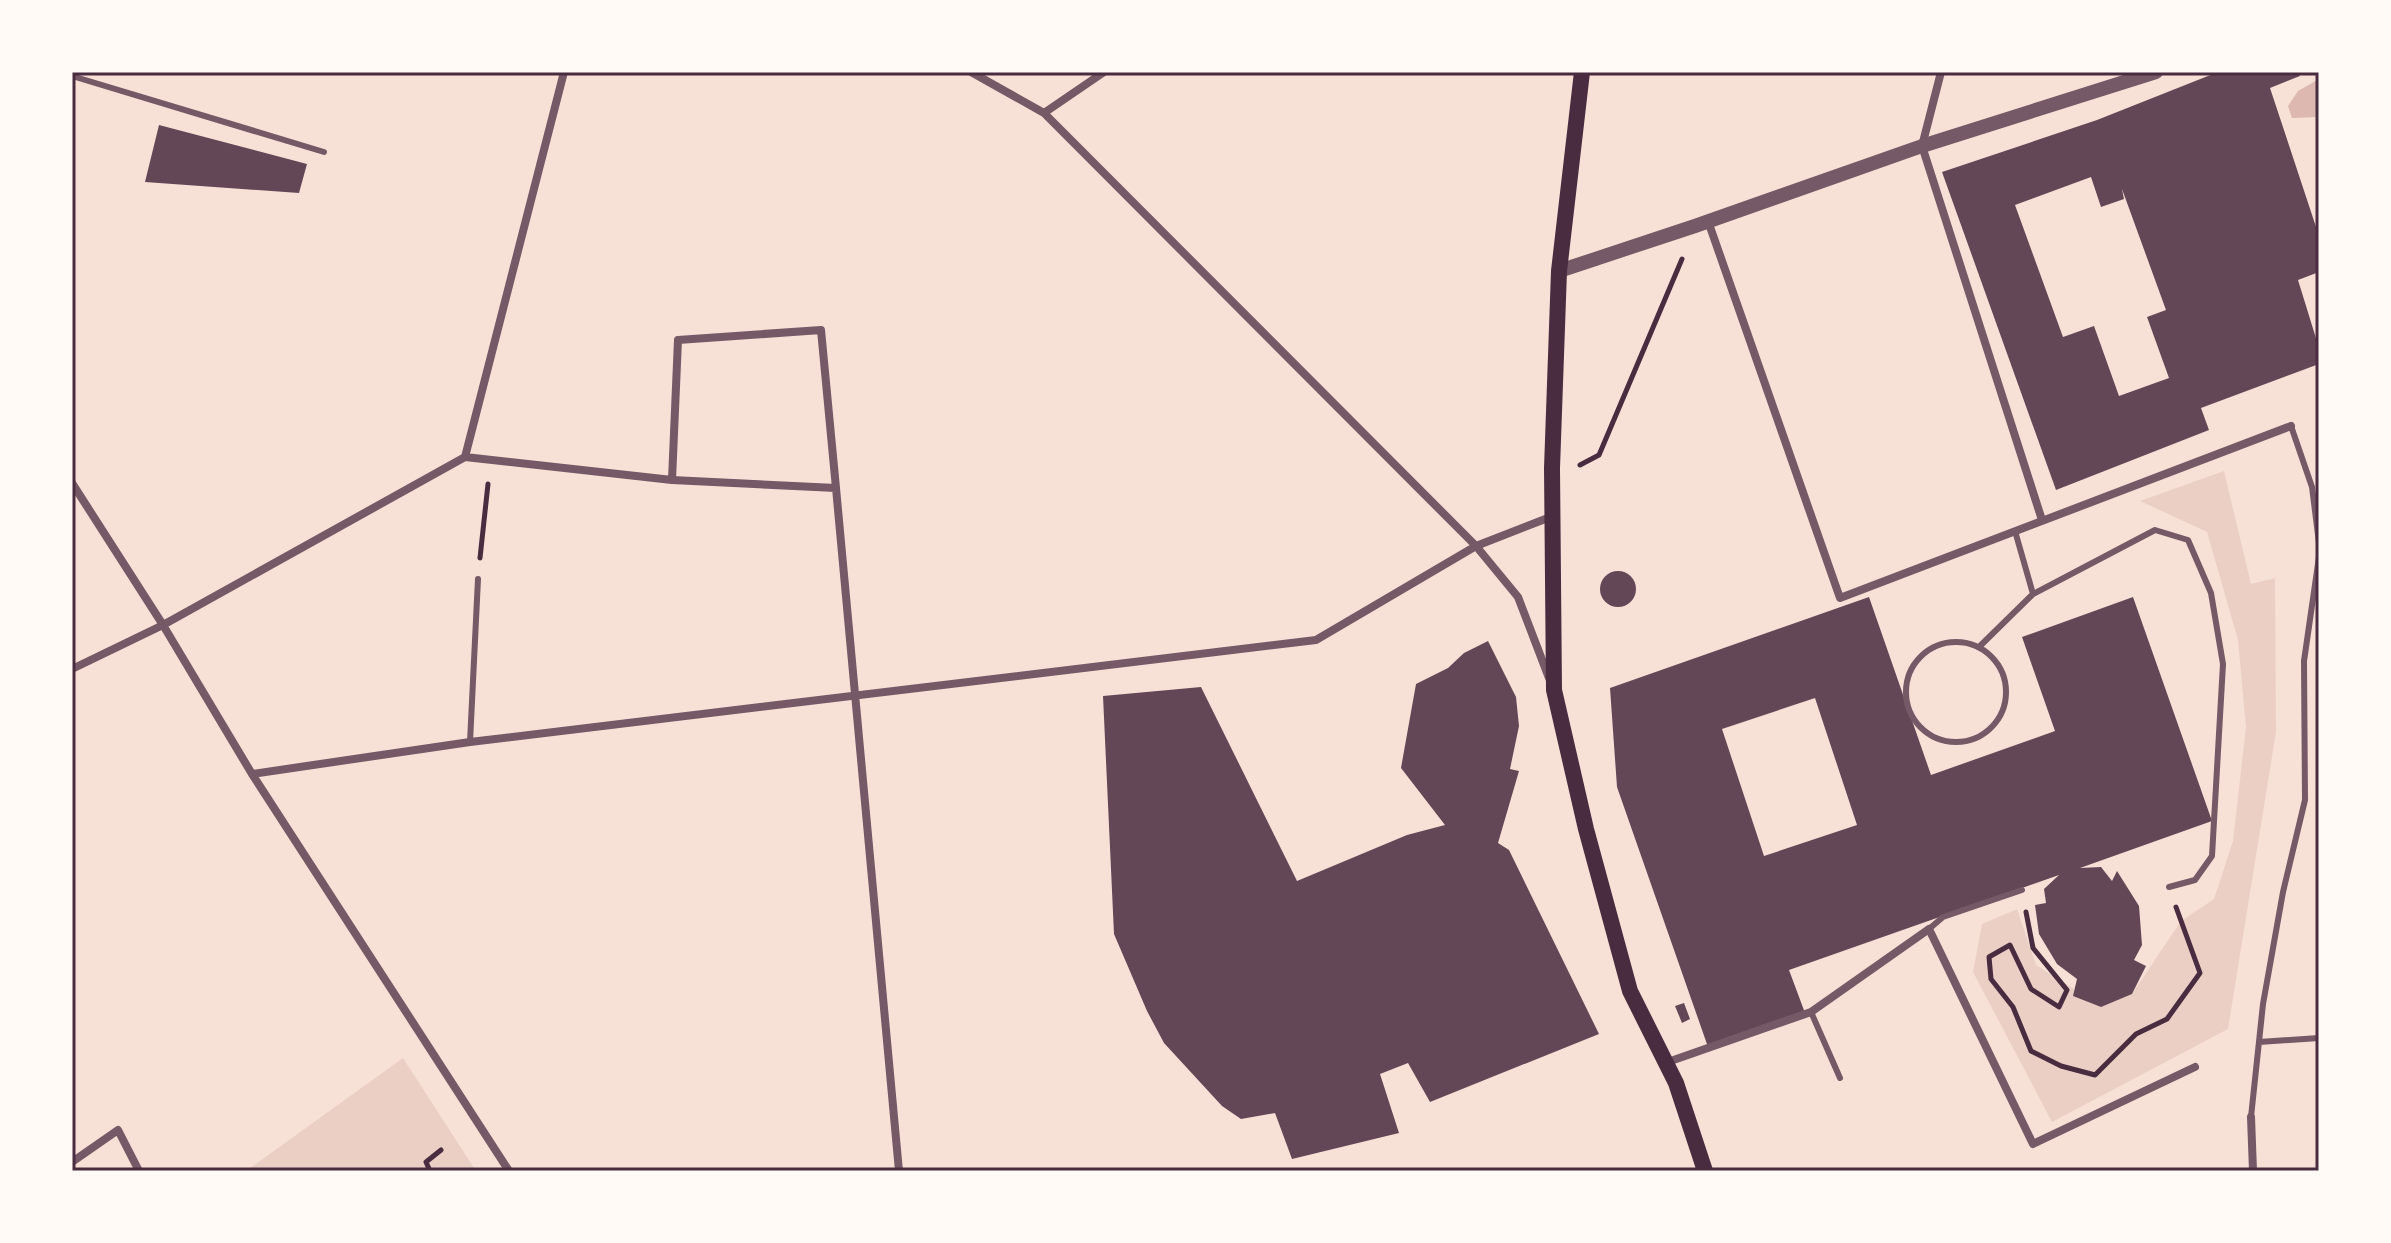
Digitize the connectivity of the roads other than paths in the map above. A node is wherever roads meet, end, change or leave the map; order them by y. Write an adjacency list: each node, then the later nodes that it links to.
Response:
1 (564, 72): 14 (street)
2 (971, 72): 8 (street)
3 (1104, 72): 8 (street)
4 (1582, 72): 12 (main road)
5 (1941, 72): 9 (street)
6 (2156, 72): 9 (street)
7 (72, 76): 10 (lane)
8 (1044, 113): 22 (street)
9 (1922, 146): 11 (street); 19 (street)
10 (324, 152)
11 (1702, 224): 12 (street); 20 (street)
12 (1559, 271): 18 (main road)
13 (2291, 426): 19 (street); 21 (lane)
14 (465, 457): 15 (street); 26 (street)
15 (672, 480): 17 (street); 17 (street)
16 (72, 483): 26 (street)
17 (836, 488): 30 (street)
18 (1553, 516): 22 (street); 29 (main road)
19 (2042, 520): 20 (street)
20 (2015, 531): 25 (lane)
21 (2319, 543)
22 (1476, 546): 29 (street); 30 (street)
23 (2319, 557): 38 (lane)
24 (478, 579): 31 (lane)
25 (2033, 594): 27 (lane); 33 (lane)
26 (163, 625): 28 (street); 32 (street)
27 (1979, 647): 27 (lane)
28 (72, 669)
29 (1554, 690): 39 (main road)
30 (854, 696): 31 (street); 46 (street)
31 (470, 742): 32 (street)
32 (252, 774): 45 (street)
33 (2169, 887)
34 (2022, 890): 35 (lane)
35 (1929, 929): 36 (street); 40 (street)
36 (1811, 1012): 39 (street); 41 (lane)
37 (2319, 1038): 38 (lane)
38 (2259, 1042): 42 (lane)
39 (1664, 1063): 47 (main road)
40 (2195, 1067)
41 (1840, 1078)
42 (2251, 1117): 48 (street)
43 (72, 1162): 44 (street)
44 (139, 1171)
45 (509, 1171)
46 (899, 1171)
47 (1705, 1171)
48 (2253, 1171)

